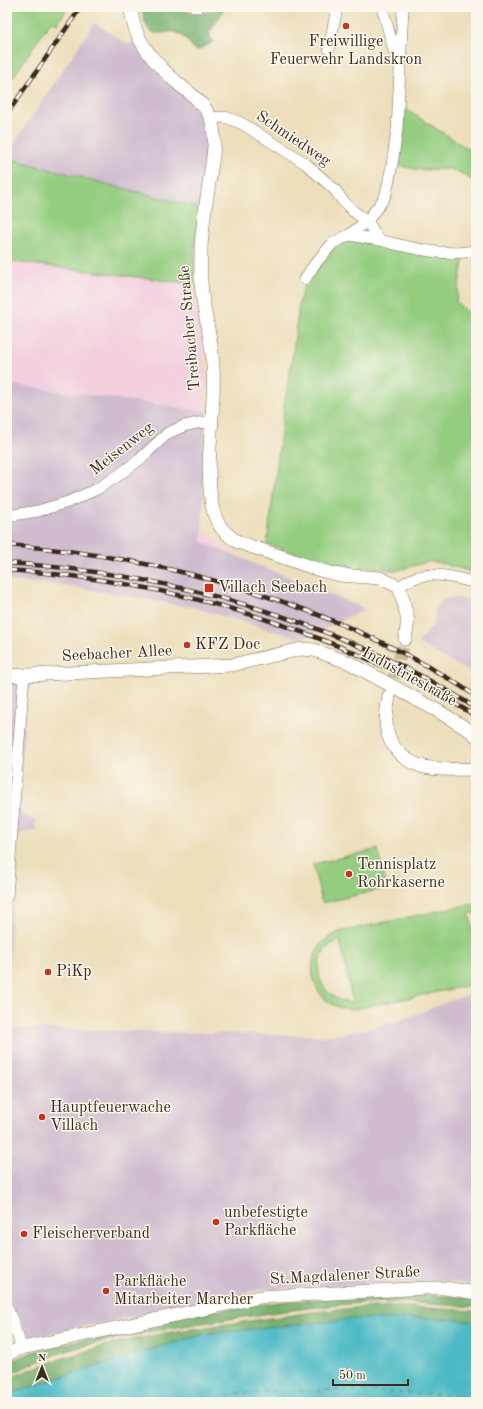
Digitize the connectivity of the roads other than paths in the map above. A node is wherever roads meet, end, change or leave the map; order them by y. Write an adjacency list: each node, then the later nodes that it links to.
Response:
1 (131, 7): 7 (street, Treibacher Straße)
2 (337, 7): 5 (street)
3 (382, 7): 6 (street)
4 (403, 7): 6 (street)
5 (330, 49)
6 (400, 58): 8 (street)
7 (211, 118): 8 (street, Schmiedweg); 13 (street, Treibacher Straße)
8 (368, 221): 9 (street); 10 (street, Schmiedweg)
9 (349, 235): 10 (street); 12 (street)
10 (379, 240): 11 (street)
11 (476, 250)
12 (305, 279)
13 (211, 422): 14 (street, Meisenweg); 16 (street, Treibacher Straße)
14 (7, 516)
15 (476, 583): 16 (street)
16 (399, 587): 17 (street)
17 (405, 639)
18 (322, 652): 19 (street, Seebacher Allee); 22 (street, Industriestraße)
19 (24, 675): 20 (street, Seebacher Allee); 24 (street)
20 (7, 676)
21 (389, 696): 23 (street)
22 (476, 736)
23 (476, 769)
24 (7, 896)
25 (476, 1293): 27 (street, St.Magdalener Straße)
26 (7, 1307): 27 (street)
27 (22, 1348): 28 (street, St.Magdalener Straße)
28 (7, 1354)

